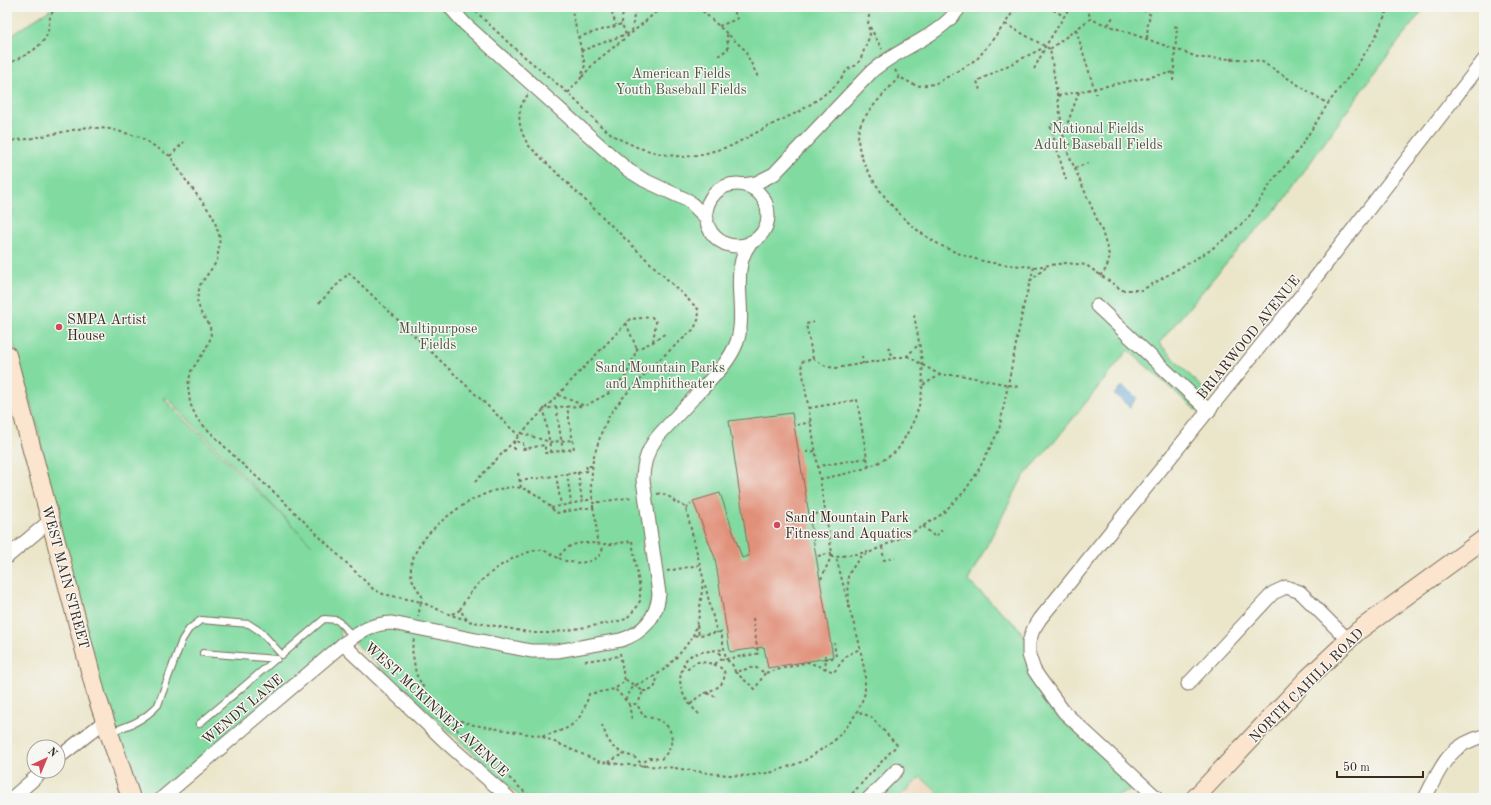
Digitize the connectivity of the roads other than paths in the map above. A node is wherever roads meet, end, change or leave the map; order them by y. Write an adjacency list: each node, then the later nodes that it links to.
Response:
1 (450, 7): 7 (street)
2 (960, 7): 4 (street)
3 (1484, 60): 15 (street, BRIARWOOD AVENUE)
4 (774, 174): 5 (street); 8 (street)
5 (744, 185): 6 (street); 8 (street)
6 (714, 194): 7 (street); 9 (street)
7 (684, 198): 9 (street)
8 (766, 205): 11 (street)
9 (707, 219): 10 (street)
10 (724, 242): 11 (street); 12 (street)
11 (751, 242): 12 (street)
12 (739, 269): 20 (street, WENDY LANE)
13 (1097, 306): 15 (street)
14 (7, 355): 16 (main road, WEST MAIN STREET)
15 (1209, 411): 36 (street, BRIARWOOD AVENUE)
16 (51, 520): 18 (street); 26 (main road, WEST MAIN STREET)
17 (1484, 539): 19 (main road, NORTH CAHILL ROAD)
18 (7, 557)
19 (1348, 640): 24 (street); 37 (main road, NORTH CAHILL ROAD)
20 (348, 641): 22 (lane); 33 (street, WENDY LANE); 34 (street, WEST MCKINNEY AVENUE)
21 (202, 653): 23 (lane)
22 (282, 655): 23 (lane); 26 (lane)
23 (276, 659): 25 (lane)
24 (1188, 684)
25 (199, 724)
26 (107, 726): 28 (street); 32 (main road, WEST MAIN STREET)
27 (1484, 736): 38 (street)
28 (66, 753)
29 (897, 770): 35 (street)
30 (34, 779): 31 (street)
31 (12, 798)
32 (131, 798)
33 (162, 798)
34 (509, 798)
35 (869, 798)
36 (1157, 798)
37 (1195, 798)
38 (1426, 798)

